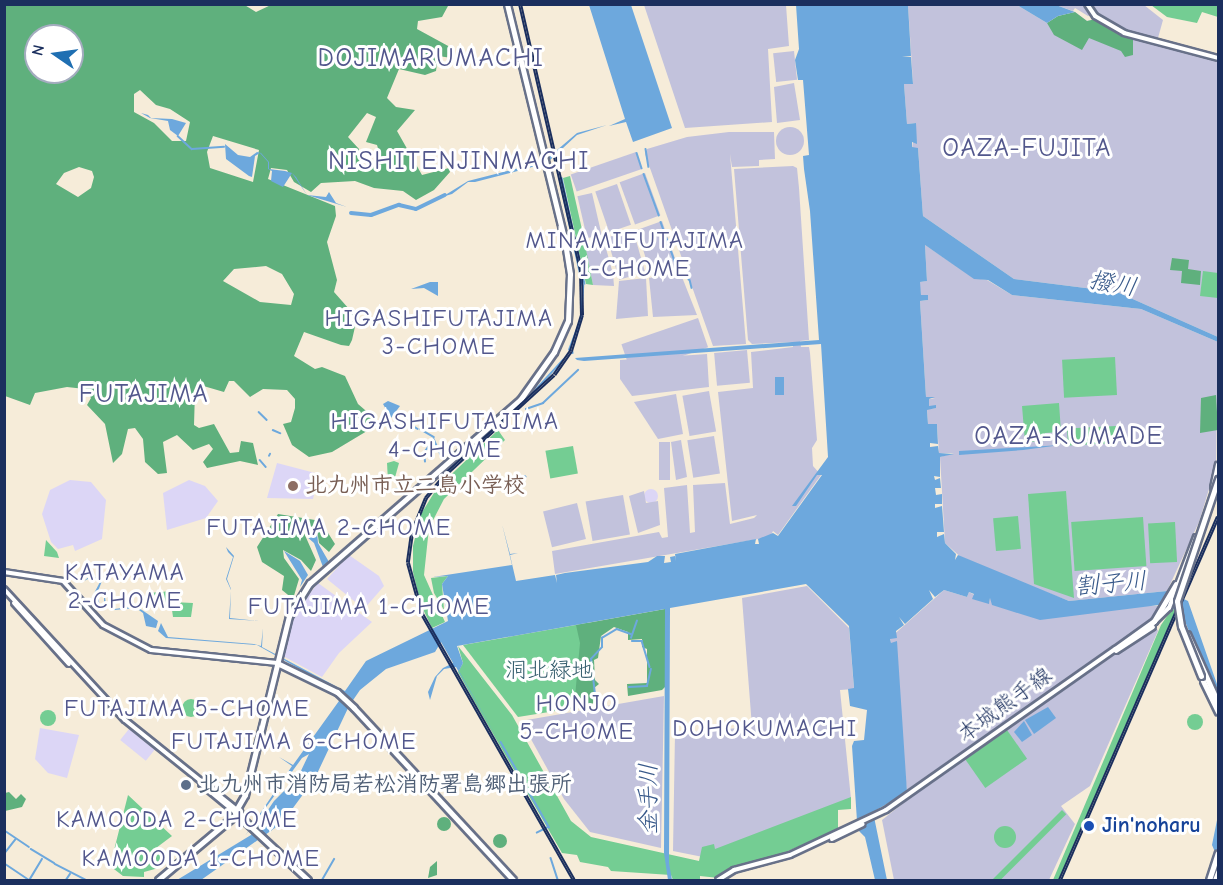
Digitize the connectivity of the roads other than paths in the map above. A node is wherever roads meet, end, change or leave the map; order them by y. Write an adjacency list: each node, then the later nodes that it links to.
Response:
1 (508, 4): 13 (highway)
2 (1087, 4): 3 (main road)
3 (1218, 58)
4 (1218, 465): 10 (main road, 本城熊手線)
5 (1218, 481): 6 (main road, 本城熊手線); 7 (highway, bridge)
6 (1218, 490): 10 (main road, 本城熊手線); 14 (highway, bridge)
7 (1203, 525): 12 (highway, bridge); 15 (highway, bridge)
8 (4, 572): 13 (main road)
9 (4, 590): 16 (main road)
10 (1176, 594): 11 (main road, 本城熊手線, bridge)
11 (1169, 608): 12 (main road, 本城熊手線); 17 (main road, 本城熊手線)
12 (1116, 649): 17 (main road, 本城熊手線)
13 (279, 660): 16 (highway); 22 (highway)
14 (1218, 703)
15 (1218, 712)
16 (237, 812): 20 (main road); 21 (highway)
17 (875, 817): 23 (main road, 本城熊手線)
18 (1218, 858): 24 (highway)
19 (1218, 872): 24 (highway)
20 (156, 880)
21 (309, 880)
22 (513, 880)
23 (720, 880)
24 (1212, 880)

